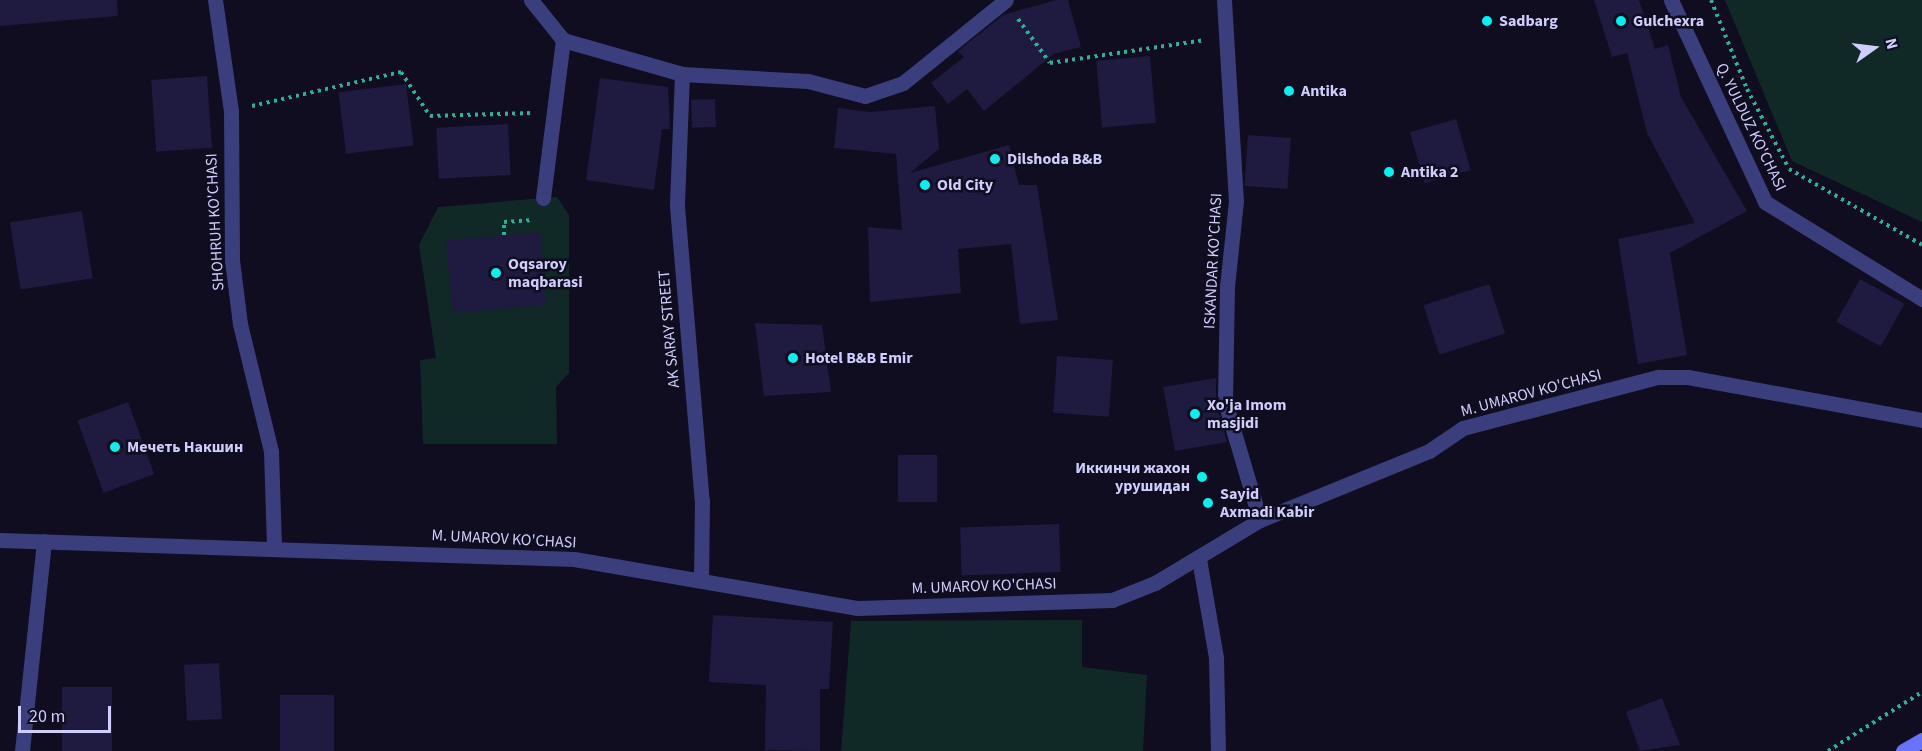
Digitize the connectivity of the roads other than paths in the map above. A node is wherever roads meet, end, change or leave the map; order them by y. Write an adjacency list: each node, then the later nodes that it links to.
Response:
1 (215, 0): 14 (street, SHOHRUH KO'CHASI)
2 (531, 0): 6 (street)
3 (1224, 0): 11 (street, ISKANDAR KO'CHASI)
4 (1671, 0): 9 (street, Q. YULDUZ KO'CHASI)
5 (1010, 6): 7 (street)
6 (563, 40): 7 (street); 8 (street)
7 (682, 74): 16 (street, AK SARAY STREET)
8 (543, 198)
9 (1922, 298)
10 (1922, 420): 11 (street, M. UMAROV KO'CHASI)
11 (1260, 520): 15 (street, M. UMAROV KO'CHASI)
12 (0, 540): 13 (street, M. UMAROV KO'CHASI)
13 (44, 541): 14 (street, M. UMAROV KO'CHASI); 18 (street)
14 (273, 547): 16 (street, M. UMAROV KO'CHASI)
15 (1199, 559): 16 (street, M. UMAROV KO'CHASI); 19 (street)
16 (701, 580)
17 (1922, 740): 20 (main road)
18 (22, 751)
19 (1218, 751)
20 (1903, 751)

